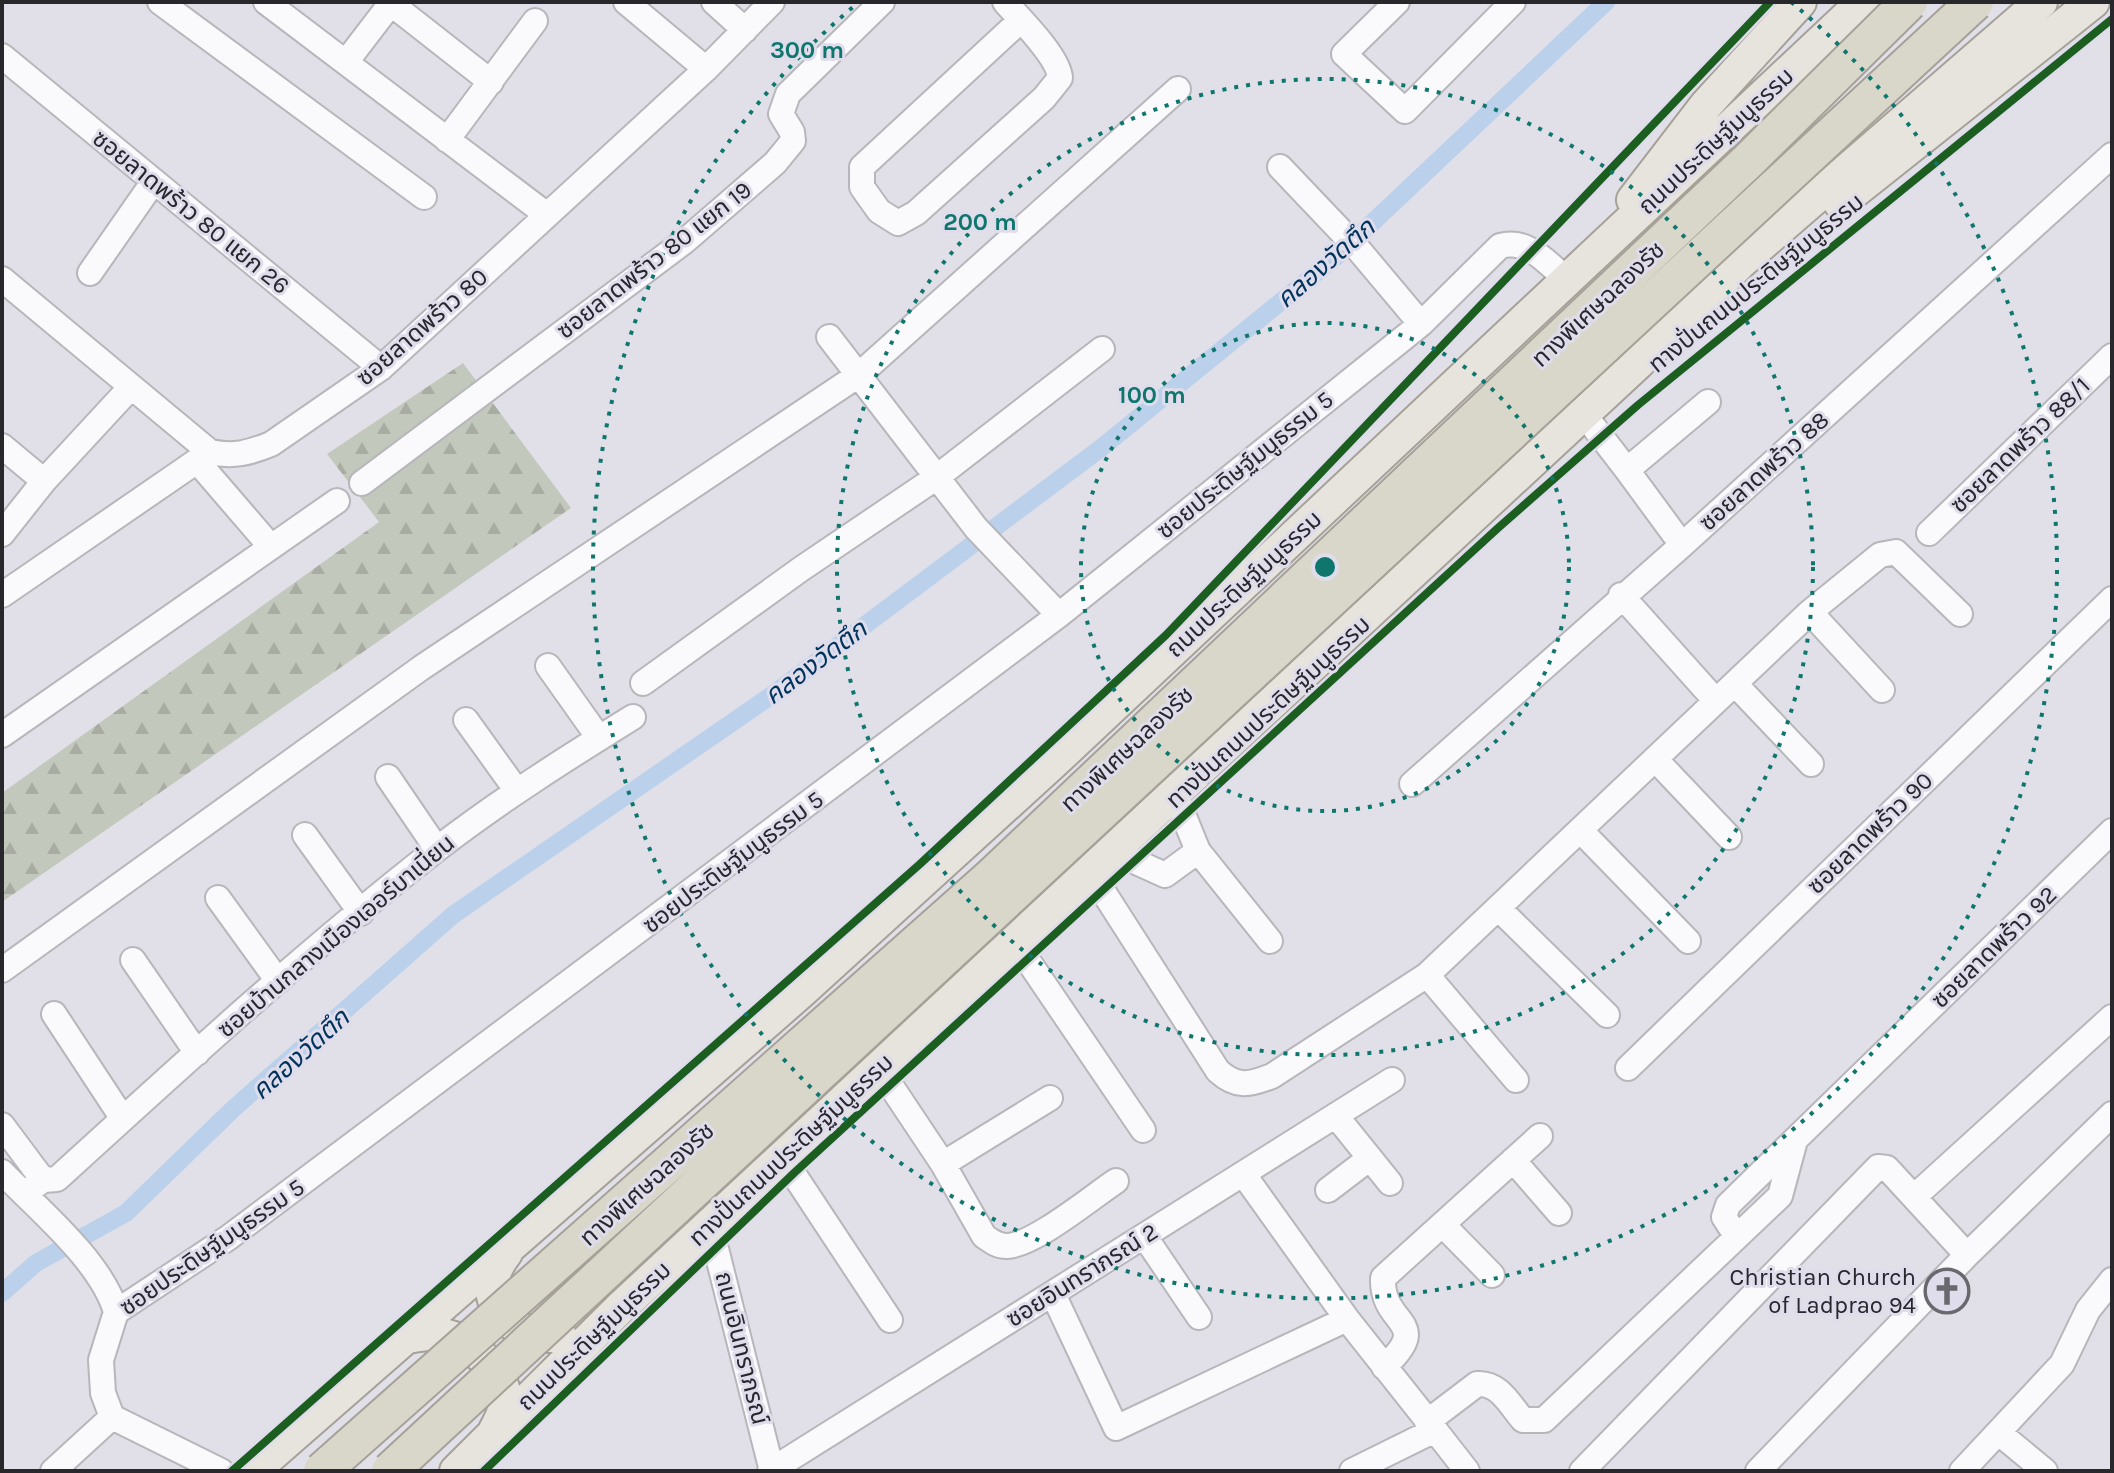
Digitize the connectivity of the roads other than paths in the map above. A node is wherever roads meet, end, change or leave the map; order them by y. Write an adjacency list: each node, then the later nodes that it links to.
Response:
1 (160, 2): 28 (street)
2 (266, 2): 20 (street)
3 (391, 2): 20 (street); 22 (street)
4 (626, 2): 21 (street)
5 (714, 2): 18 (street)
6 (772, 2): 18 (street, ซอยลาดพร้าว 80)
7 (882, 2): 49 (street, ซอยลาดพร้าว 80 แยก 19)
8 (1397, 2): 9 (street)
9 (1513, 2)
10 (1800, 2): 30 (main road)
11 (1863, 2): 30 (main road, ถนนประดิษฐ์มนูธรรม)
12 (1909, 2): 143 (highway, ทางพิเศษฉลองรัช, bridge)
13 (1975, 2): 144 (highway, ทางพิเศษฉลองรัช, bridge)
14 (2041, 2): 38 (main road, ถนนประดิษฐ์มนูธรรม)
15 (2093, 2): 38 (main road)
16 (1013, 11): 16 (street)
17 (535, 21): 22 (street)
18 (745, 30): 21 (street, ซอยลาดพร้าว 80)
19 (2, 56): 27 (street, ซอยลาดพร้าว 80 แยก 26)
20 (346, 62): 24 (street)
21 (706, 69): 29 (street, ซอยลาดพร้าว 80)
22 (491, 82): 24 (street)
23 (1178, 89): 40 (street)
24 (447, 140): 29 (street)
25 (2112, 155): 56 (street, ซอยลาดพร้าว 88)
26 (1280, 167): 34 (street)
27 (154, 181): 31 (street); 39 (street, ซอยลาดพร้าว 80 แยก 26)
28 (424, 197)
29 (547, 215): 39 (street, ซอยลาดพร้าว 80)
30 (1590, 257): 33 (main road, ถนนประดิษฐ์มนูธรรม)
31 (90, 273)
32 (2, 279): 41 (street)
33 (1566, 279): 34 (street, ซอยประดิษฐ์มนูธรรม 5); 124 (main road, ถนนประดิษฐ์มนูธรรม)
34 (1421, 324): 60 (street, ซอยประดิษฐ์มนูธรรม 5)
35 (829, 337): 40 (street)
36 (1102, 349): 47 (street)
37 (2112, 356): 51 (street, ซอยลาดพร้าว 88/1)
38 (1638, 363): 43 (main road, ถนนประดิษฐ์มนูธรรม)
39 (381, 368): 45 (street, ซอยลาดพร้าว 80)
40 (860, 374): 47 (street); 90 (street)
41 (131, 387): 45 (street); 48 (street)
42 (1708, 402): 46 (street)
43 (1583, 413): 46 (street); 75 (main road, ถนนประดิษฐ์มนูธรรม)
44 (2, 446): 48 (street)
45 (203, 456): 54 (street); 55 (street)
46 (1627, 470): 53 (street)
47 (937, 477): 60 (street); 62 (street)
48 (44, 481): 52 (street)
49 (362, 483)
50 (337, 501): 54 (street)
51 (1929, 533)
52 (2, 534)
53 (1674, 534)
54 (271, 547): 68 (street)
55 (2, 595)
56 (1621, 595): 65 (street); 73 (street, ซอยลาดพร้าว 88)
57 (2112, 599): 98 (street, ซอยลาดพร้าว 90)
58 (1810, 612): 59 (street); 63 (street); 64 (street)
59 (1960, 614)
60 (1059, 615): 130 (street, ซอยประดิษฐ์มนูธรรม 5)
61 (548, 666): 69 (street)
62 (643, 683)
63 (1735, 684): 65 (street); 71 (street)
64 (1882, 690)
65 (1716, 701): 70 (street)
66 (633, 717): 69 (street, ซอยบ้านกลางเมืองเออร์บาเนี่ยน)
67 (466, 720): 74 (street)
68 (2, 735)
69 (599, 738): 74 (street, ซอยบ้านกลางเมืองเออร์บาเนี่ยน)
70 (1655, 759): 76 (street); 79 (street)
71 (1811, 764)
72 (388, 777): 80 (street)
73 (1412, 784)
74 (517, 791): 80 (street, ซอยบ้านกลางเมืองเออร์บาเนี่ยน)
75 (1174, 792): 81 (street); 82 (main road, ถนนประดิษฐ์มนูธรรม)
76 (1580, 830): 84 (street); 88 (street)
77 (2112, 831): 137 (street, ซอยลาดพร้าว 92)
78 (305, 835): 85 (street)
79 (1729, 837)
80 (437, 849): 85 (street, ซอยบ้านกลางเมืองเออร์บาเนี่ยน)
81 (1198, 851): 82 (street); 87 (street)
82 (1101, 861): 86 (main road, ถนนประดิษฐ์มนูธรรม); 91 (street)
83 (218, 898): 92 (street)
84 (1498, 908): 91 (street); 94 (street)
85 (361, 913): 92 (street, ซอยบ้านกลางเมืองเออร์บาเนี่ยน)
86 (1014, 940): 97 (main road, ถนนประดิษฐ์มนูธรรม); 106 (street)
87 (1270, 941)
88 (1688, 941)
89 (133, 960): 96 (street)
90 (2, 970)
91 (1427, 975): 100 (street)
92 (278, 981): 96 (street, ซอยบ้านกลางเมืองเออร์บาเนี่ยน)
93 (54, 1014): 104 (street)
94 (1607, 1015)
95 (2112, 1017): 119 (street)
96 (197, 1053): 104 (street, ซอยบ้านกลางเมืองเออร์บาเนี่ยน)
97 (879, 1068): 108 (main road, ถนนประดิษฐ์มนูธรรม); 111 (street)
98 (1628, 1068)
99 (1392, 1080): 103 (street, ซอยอินทราภรณ์ 2)
100 (1516, 1080)
101 (1050, 1098): 111 (street)
102 (2112, 1114): 126 (street)
103 (1336, 1116): 109 (street); 113 (street, ซอยอินทราภรณ์ 2)
104 (123, 1119): 116 (street, ซอยบ้านกลางเมืองเออร์บาเนี่ยน)
105 (2, 1125): 116 (street)
106 (1143, 1130)
107 (1540, 1136): 110 (street)
108 (783, 1158): 118 (main road, ถนนประดิษฐ์มนูธรรม); 133 (street)
109 (1370, 1158): 115 (street); 117 (street)
110 (1513, 1160): 120 (street); 123 (street)
111 (943, 1164): 114 (street)
112 (2, 1172): 116 (street)
113 (1244, 1175): 125 (street, ซอยอินทราภรณ์ 2); 132 (street)
114 (1116, 1181)
115 (1390, 1183)
116 (41, 1184): 121 (street); 121 (street, ซอยบ้านกลางเมืองเออร์บาเนี่ยน)
117 (1328, 1190)
118 (739, 1196): 122 (main road, ถนนประดิษฐ์มนูธรรม); 124 (main road)
119 (1914, 1197): 126 (street); 149 (street)
120 (1559, 1213)
121 (50, 1220): 130 (street)
122 (710, 1225): 139 (main road, ถนนประดิษฐ์มนูธรรม); 146 (street, ถนนอินทราภรณ์)
123 (1443, 1225): 127 (street); 135 (street)
124 (521, 1235): 134 (main road, ถนนประดิษฐ์มนูธรรม)
125 (1145, 1237): 129 (street, ซอยอินทราภรณ์ 2); 131 (street)
126 (1967, 1255): 150 (street)
127 (1492, 1275)
128 (2112, 1280): 138 (street)
129 (1053, 1294): 132 (street); 146 (street, ซอยอินทราภรณ์ 2)
130 (116, 1312): 136 (street, ซอยประดิษฐ์มนูธรรม 5)
131 (1199, 1317)
132 (1347, 1319): 135 (street)
133 (890, 1320)
134 (403, 1338): 139 (main road); 142 (main road, ถนนประดิษฐ์มนูธรรม)
135 (1384, 1367): 137 (street)
136 (112, 1417): 140 (street); 141 (street)
137 (1431, 1426): 147 (street); 148 (street)
138 (1999, 1433): 151 (street); 152 (street)
139 (493, 1434): 145 (main road, ถนนประดิษฐ์มนูธรรม)
140 (53, 1471)
141 (221, 1471)
142 (253, 1471)
143 (322, 1471)
144 (390, 1471)
145 (456, 1471)
146 (771, 1471)
147 (1352, 1471)
148 (1467, 1471)
149 (1582, 1471)
150 (1758, 1471)
151 (1962, 1471)
152 (2045, 1471)

